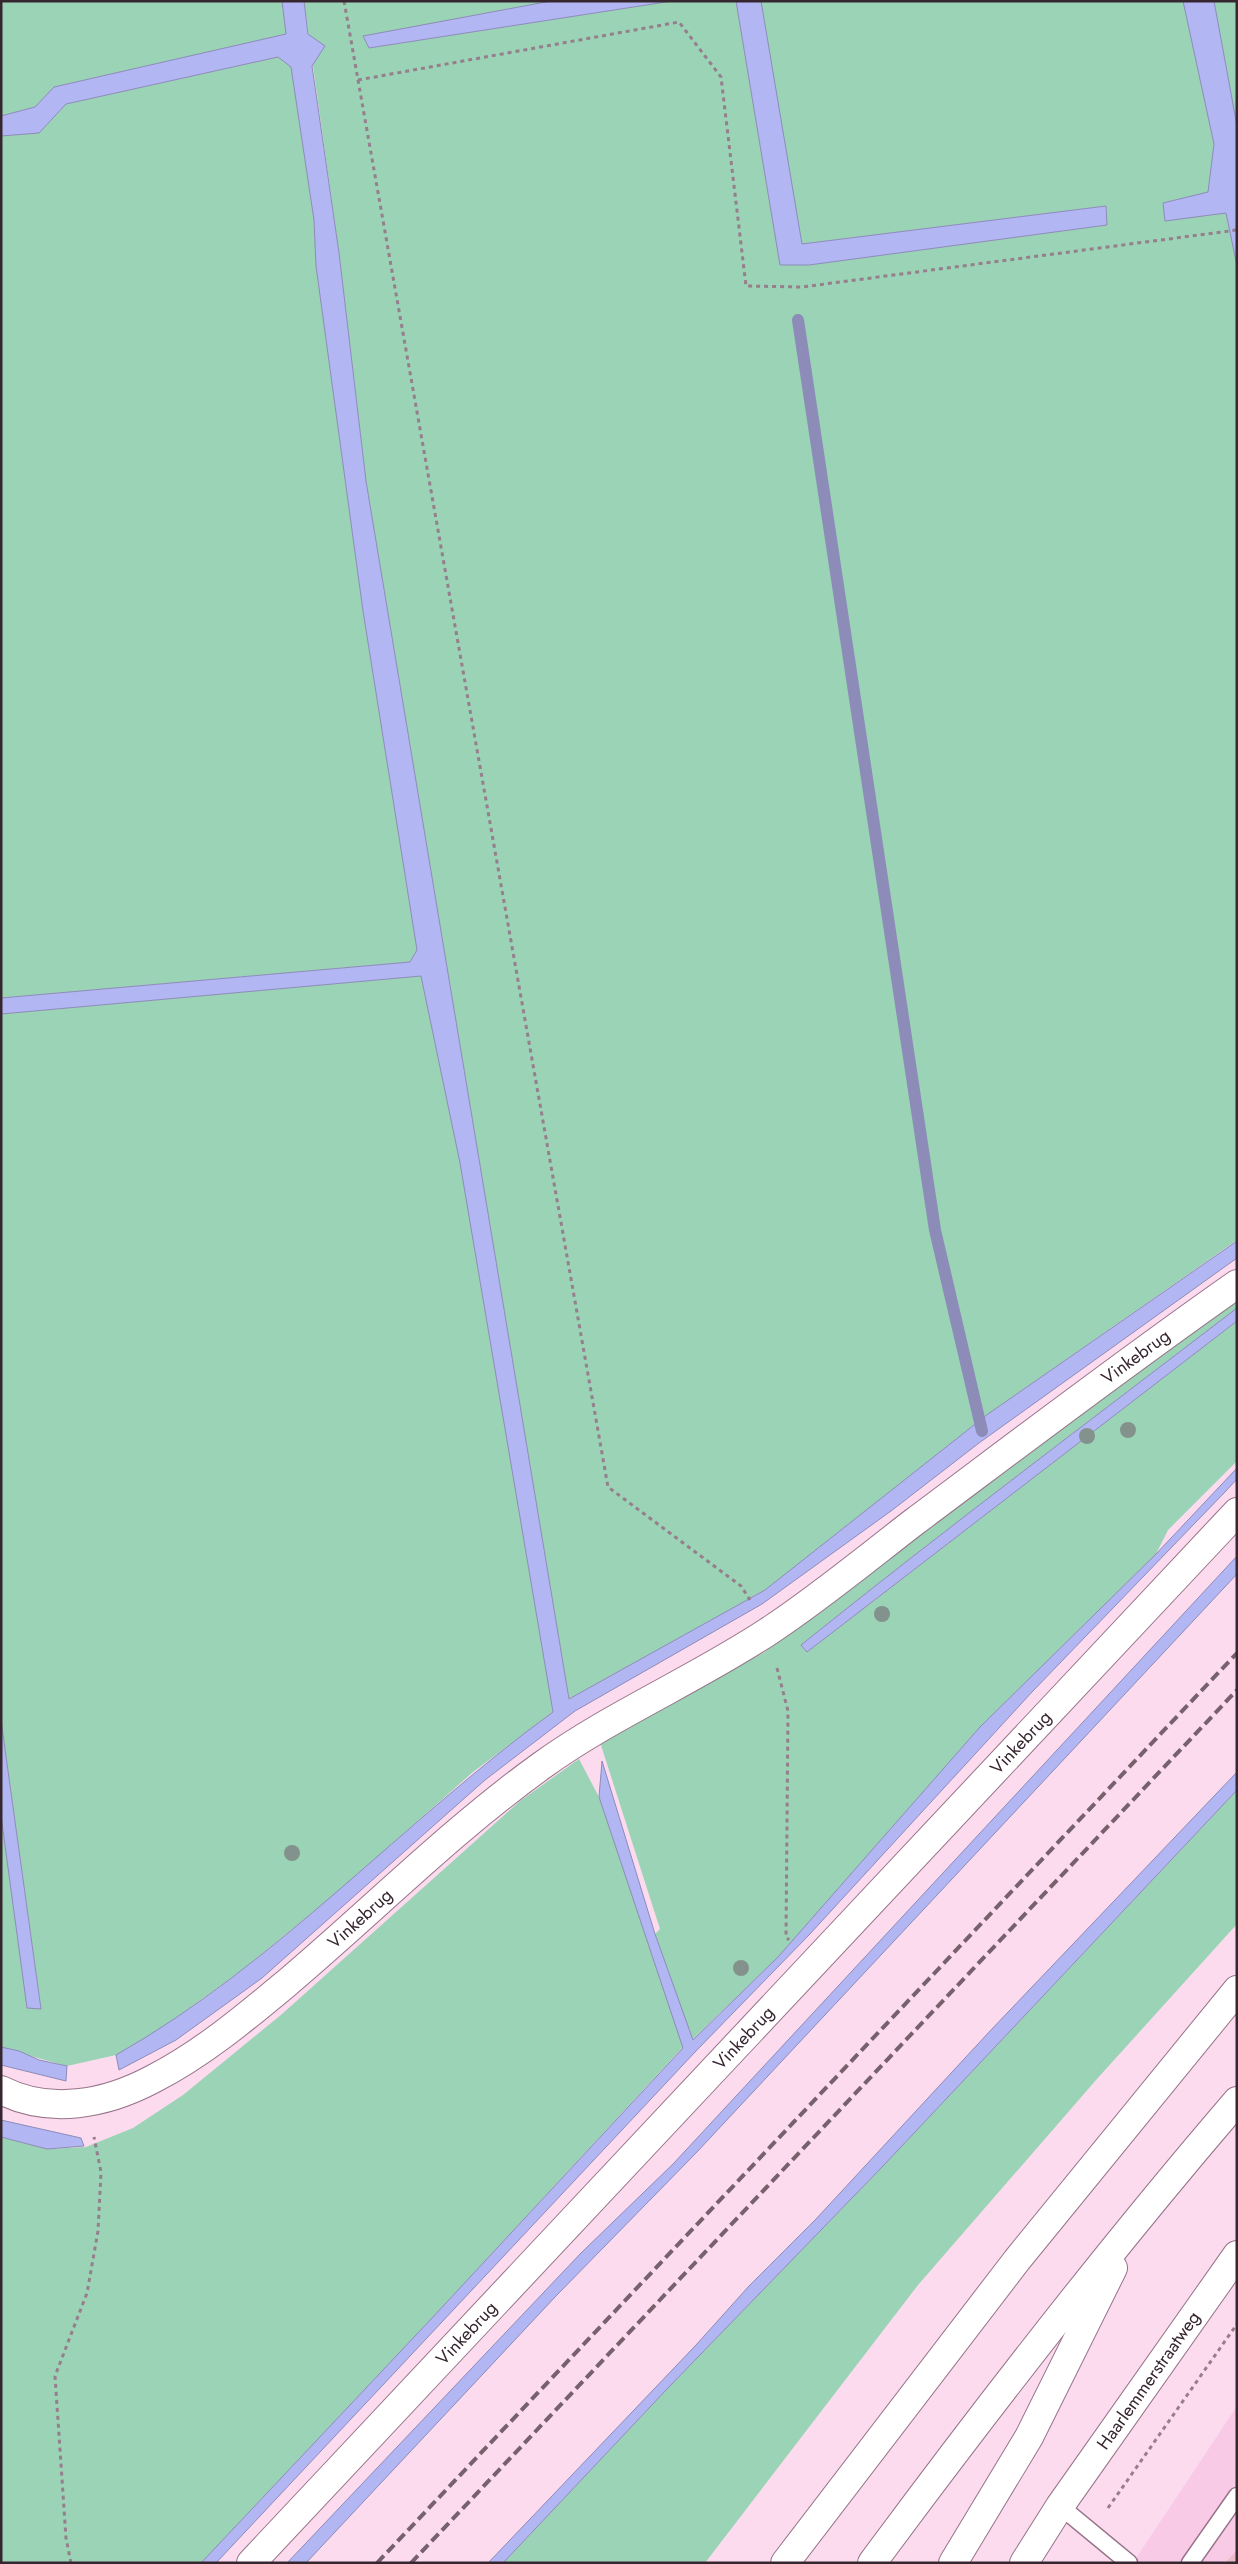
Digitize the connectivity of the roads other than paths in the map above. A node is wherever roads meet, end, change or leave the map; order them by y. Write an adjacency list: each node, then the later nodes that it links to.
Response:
1 (1237, 1284): 4 (main road, Vinkebrug)
2 (1237, 1512): 10 (main road, Vinkebrug)
3 (1237, 1990): 11 (main road)
4 (1, 2090)
5 (1237, 2101): 6 (main road)
6 (1140, 2215): 12 (main road); 13 (main road)
7 (1237, 2255): 9 (main road, Haarlemmerstraatweg)
8 (1237, 2496): 16 (lane)
9 (1060, 2506): 14 (main road, Haarlemmerstraatweg); 15 (lane)
10 (251, 2563)
11 (785, 2563)
12 (872, 2563)
13 (953, 2563)
14 (1024, 2563)
15 (1129, 2563)
16 (1190, 2563)

